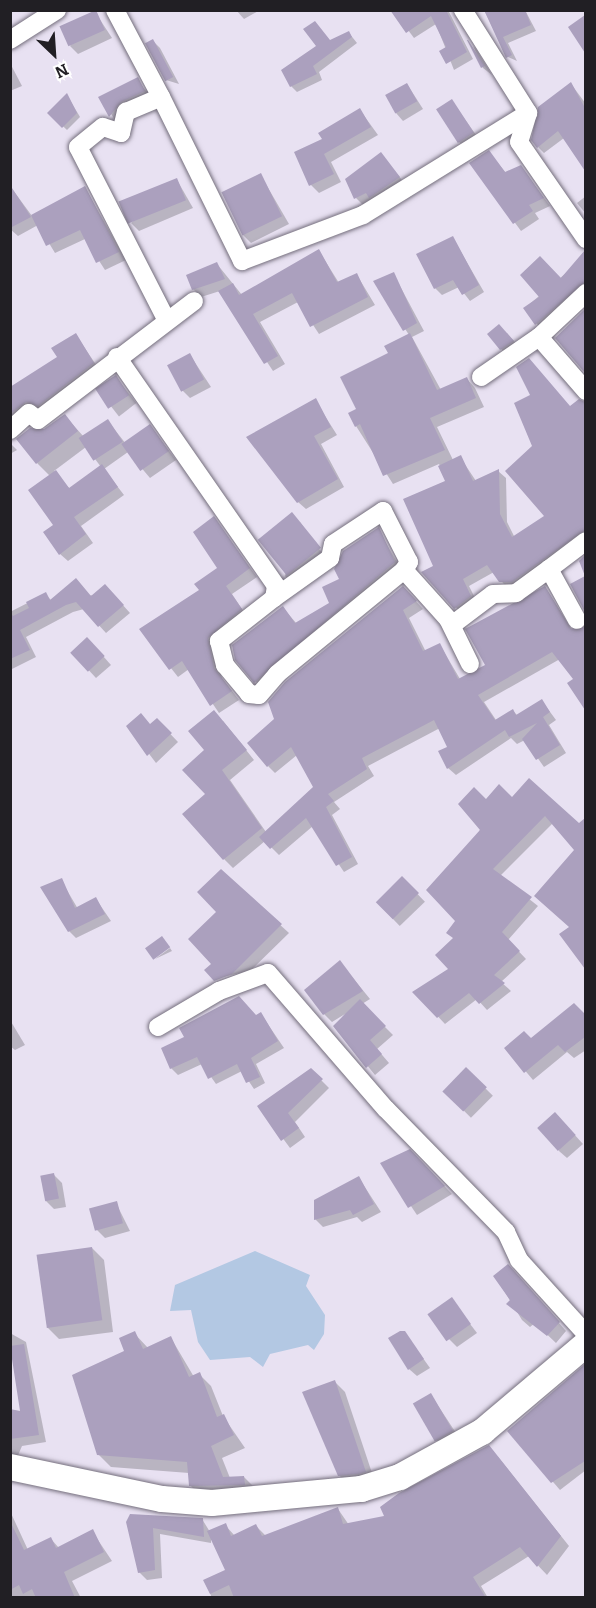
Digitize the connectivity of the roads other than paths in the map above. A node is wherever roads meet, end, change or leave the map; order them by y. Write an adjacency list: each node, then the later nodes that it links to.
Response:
1 (57, 10): 4 (street)
2 (115, 10): 5 (street)
3 (463, 10): 6 (street)
4 (10, 40)
5 (161, 98): 6 (street); 10 (street)
6 (528, 113): 7 (street)
7 (585, 239)
8 (585, 293): 11 (street)
9 (194, 301): 10 (street)
10 (167, 321): 12 (street)
11 (539, 337): 13 (street); 14 (street)
12 (117, 357): 15 (street); 19 (street)
13 (481, 377)
14 (585, 391)
15 (10, 430)
16 (585, 541): 17 (street)
17 (549, 569): 20 (street); 21 (street)
18 (404, 570): 19 (street); 19 (street); 21 (street)
19 (274, 598)
20 (577, 620)
21 (452, 625): 22 (street)
22 (470, 664)
23 (158, 1027): 24 (street)
24 (585, 1334)
25 (585, 1344): 26 (street)
26 (10, 1467)

